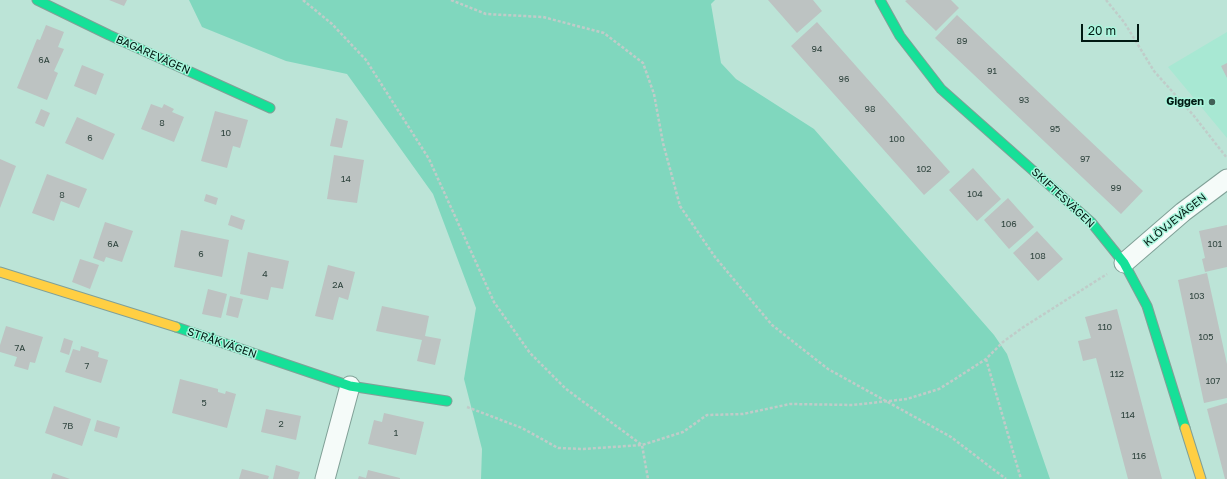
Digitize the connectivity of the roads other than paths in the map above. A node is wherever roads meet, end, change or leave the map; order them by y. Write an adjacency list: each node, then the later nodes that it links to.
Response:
1 (37, 0): 3 (street, BAGAREVÄGEN)
2 (880, 0): 5 (street, SKIFTESVÄGEN)
3 (270, 108)
4 (1227, 179): 5 (street, KLÖVJEVÄGEN)
5 (1124, 263): 10 (street, SKIFTESVÄGEN)
6 (0, 272): 7 (street, STRÅKVÄGEN)
7 (350, 386): 8 (street, STRÅKVÄGEN); 9 (street)
8 (447, 401)
9 (325, 479)
10 (1201, 479)

